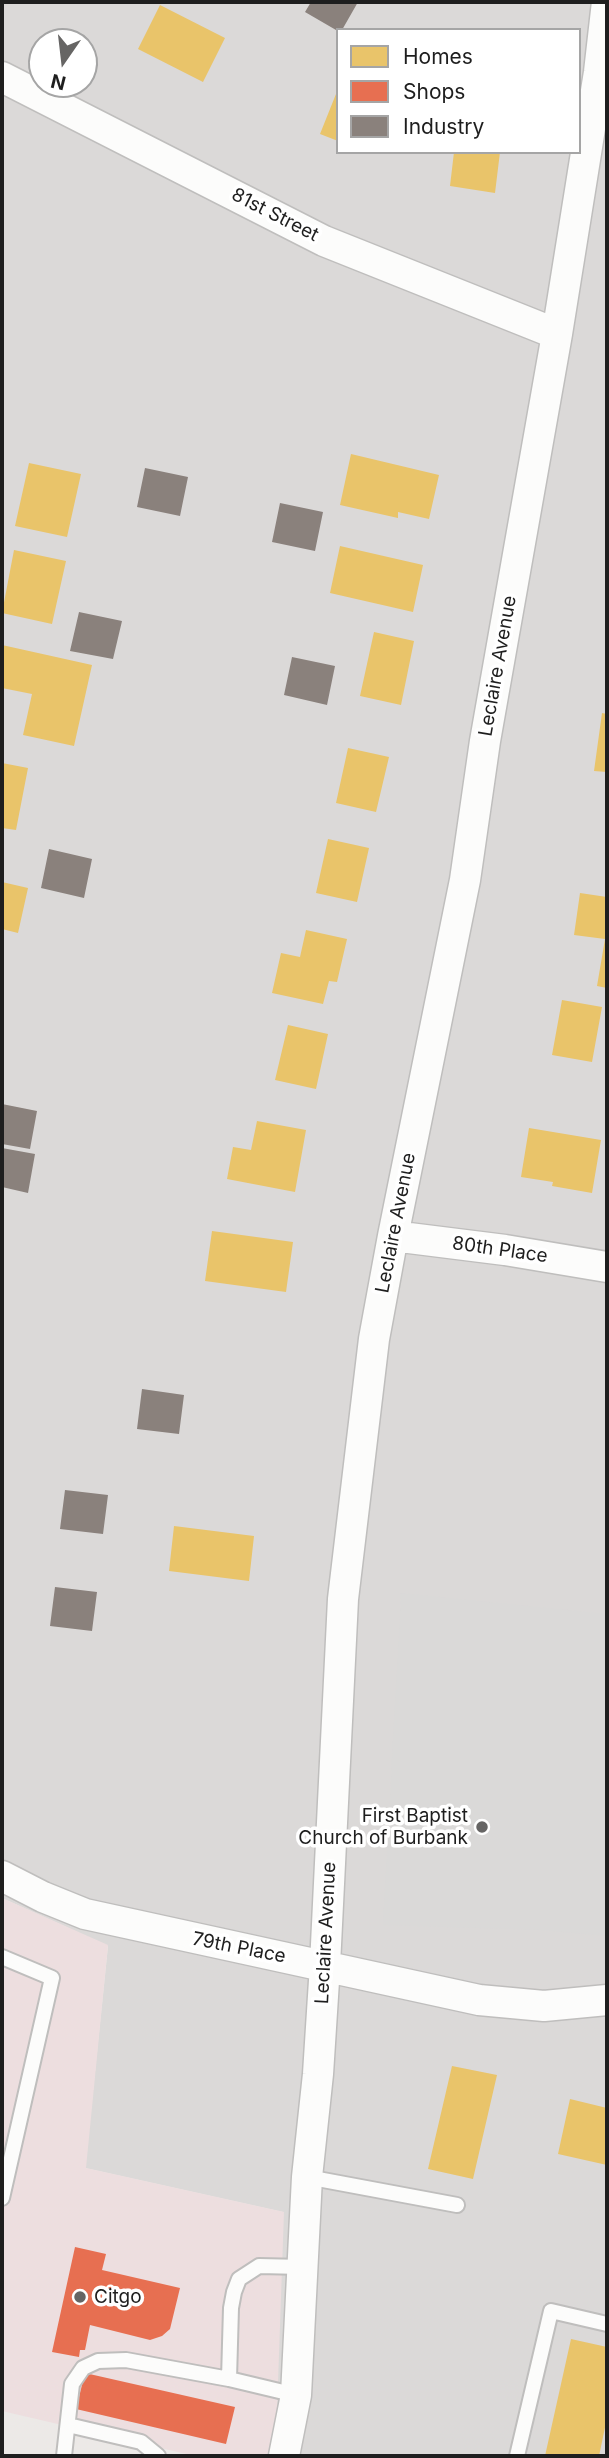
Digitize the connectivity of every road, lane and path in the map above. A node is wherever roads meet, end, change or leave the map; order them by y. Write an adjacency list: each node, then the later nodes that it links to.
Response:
1 (607, 2): 3 (street, Leclaire Avenue)
2 (2, 76): 3 (street, 81st Street)
3 (557, 334): 4 (street, Leclaire Avenue)
4 (393, 1236): 5 (street, 80th Place); 8 (street, Leclaire Avenue)
5 (607, 1267)
6 (2, 1876): 8 (street, 79th Place)
7 (2, 1957): 11 (lane)
8 (325, 1965): 9 (street, 79th Place); 10 (street, Leclaire Avenue)
9 (607, 2000)
10 (307, 2177): 12 (lane); 13 (street, Leclaire Avenue)
11 (2, 2198)
12 (457, 2205)
13 (303, 2267): 15 (lane); 16 (street, Leclaire Avenue)
14 (607, 2324): 21 (lane)
15 (229, 2379): 16 (lane); 17 (lane)
16 (296, 2395): 20 (street, Leclaire Avenue)
17 (68, 2425): 18 (lane); 19 (lane)
18 (64, 2456)
19 (158, 2456)
20 (284, 2456)
21 (517, 2456)

